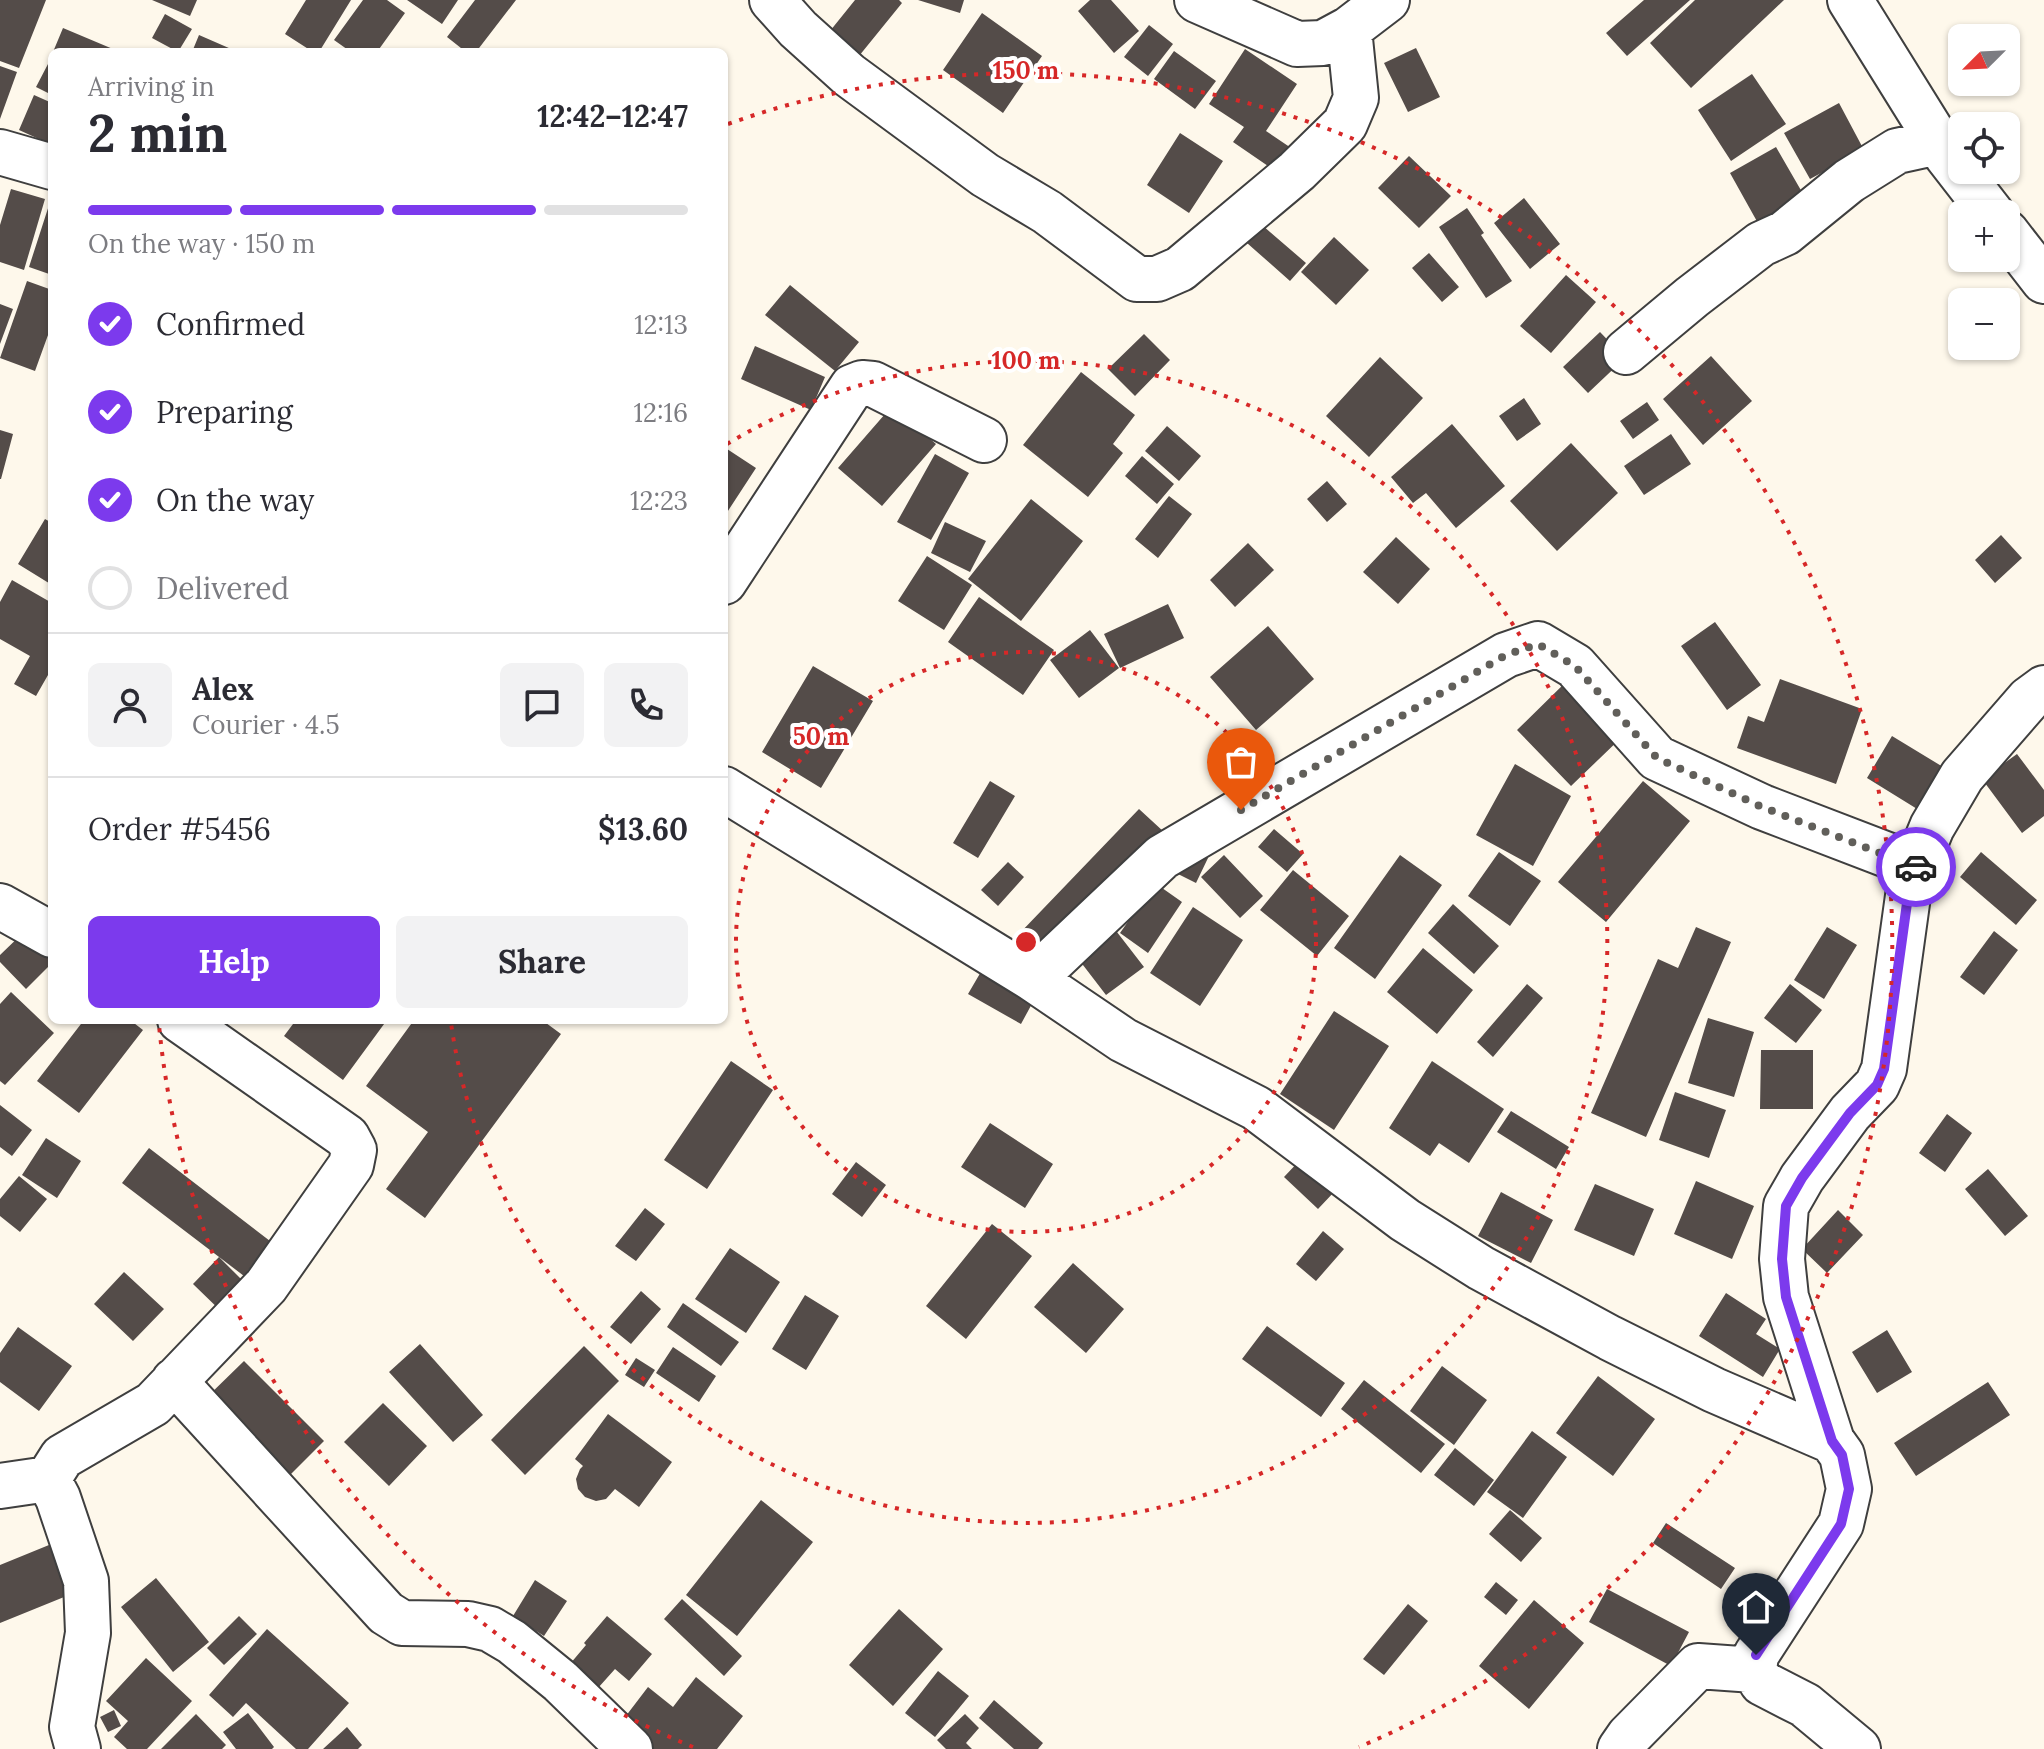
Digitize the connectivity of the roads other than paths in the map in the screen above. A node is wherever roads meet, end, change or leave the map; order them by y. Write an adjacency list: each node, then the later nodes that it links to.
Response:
1 (772, 0): 5 (street)
2 (1197, 0): 5 (street)
3 (1387, 0): 5 (street)
4 (1850, 0): 6 (street)
5 (1349, 29)
6 (1938, 142): 9 (street); 12 (street)
7 (0, 152): 8 (street)
8 (48, 166)
9 (1981, 200)
10 (2020, 248): 11 (street)
11 (2041, 272)
12 (1626, 352)
13 (984, 440): 14 (street)
14 (728, 567)
15 (2044, 688): 17 (street)
16 (728, 791): 20 (street)
17 (1916, 866): 20 (street); 23 (street)
18 (0, 906): 19 (street)
19 (48, 933)
20 (1033, 979): 23 (street)
21 (186, 1024): 22 (street)
22 (174, 1381): 24 (street); 28 (street)
23 (1832, 1441): 26 (street)
24 (48, 1479): 25 (street); 27 (street)
25 (0, 1486)
26 (1754, 1670): 29 (street); 30 (street)
27 (78, 1749)
28 (630, 1749)
29 (1620, 1749)
30 (1858, 1749)

